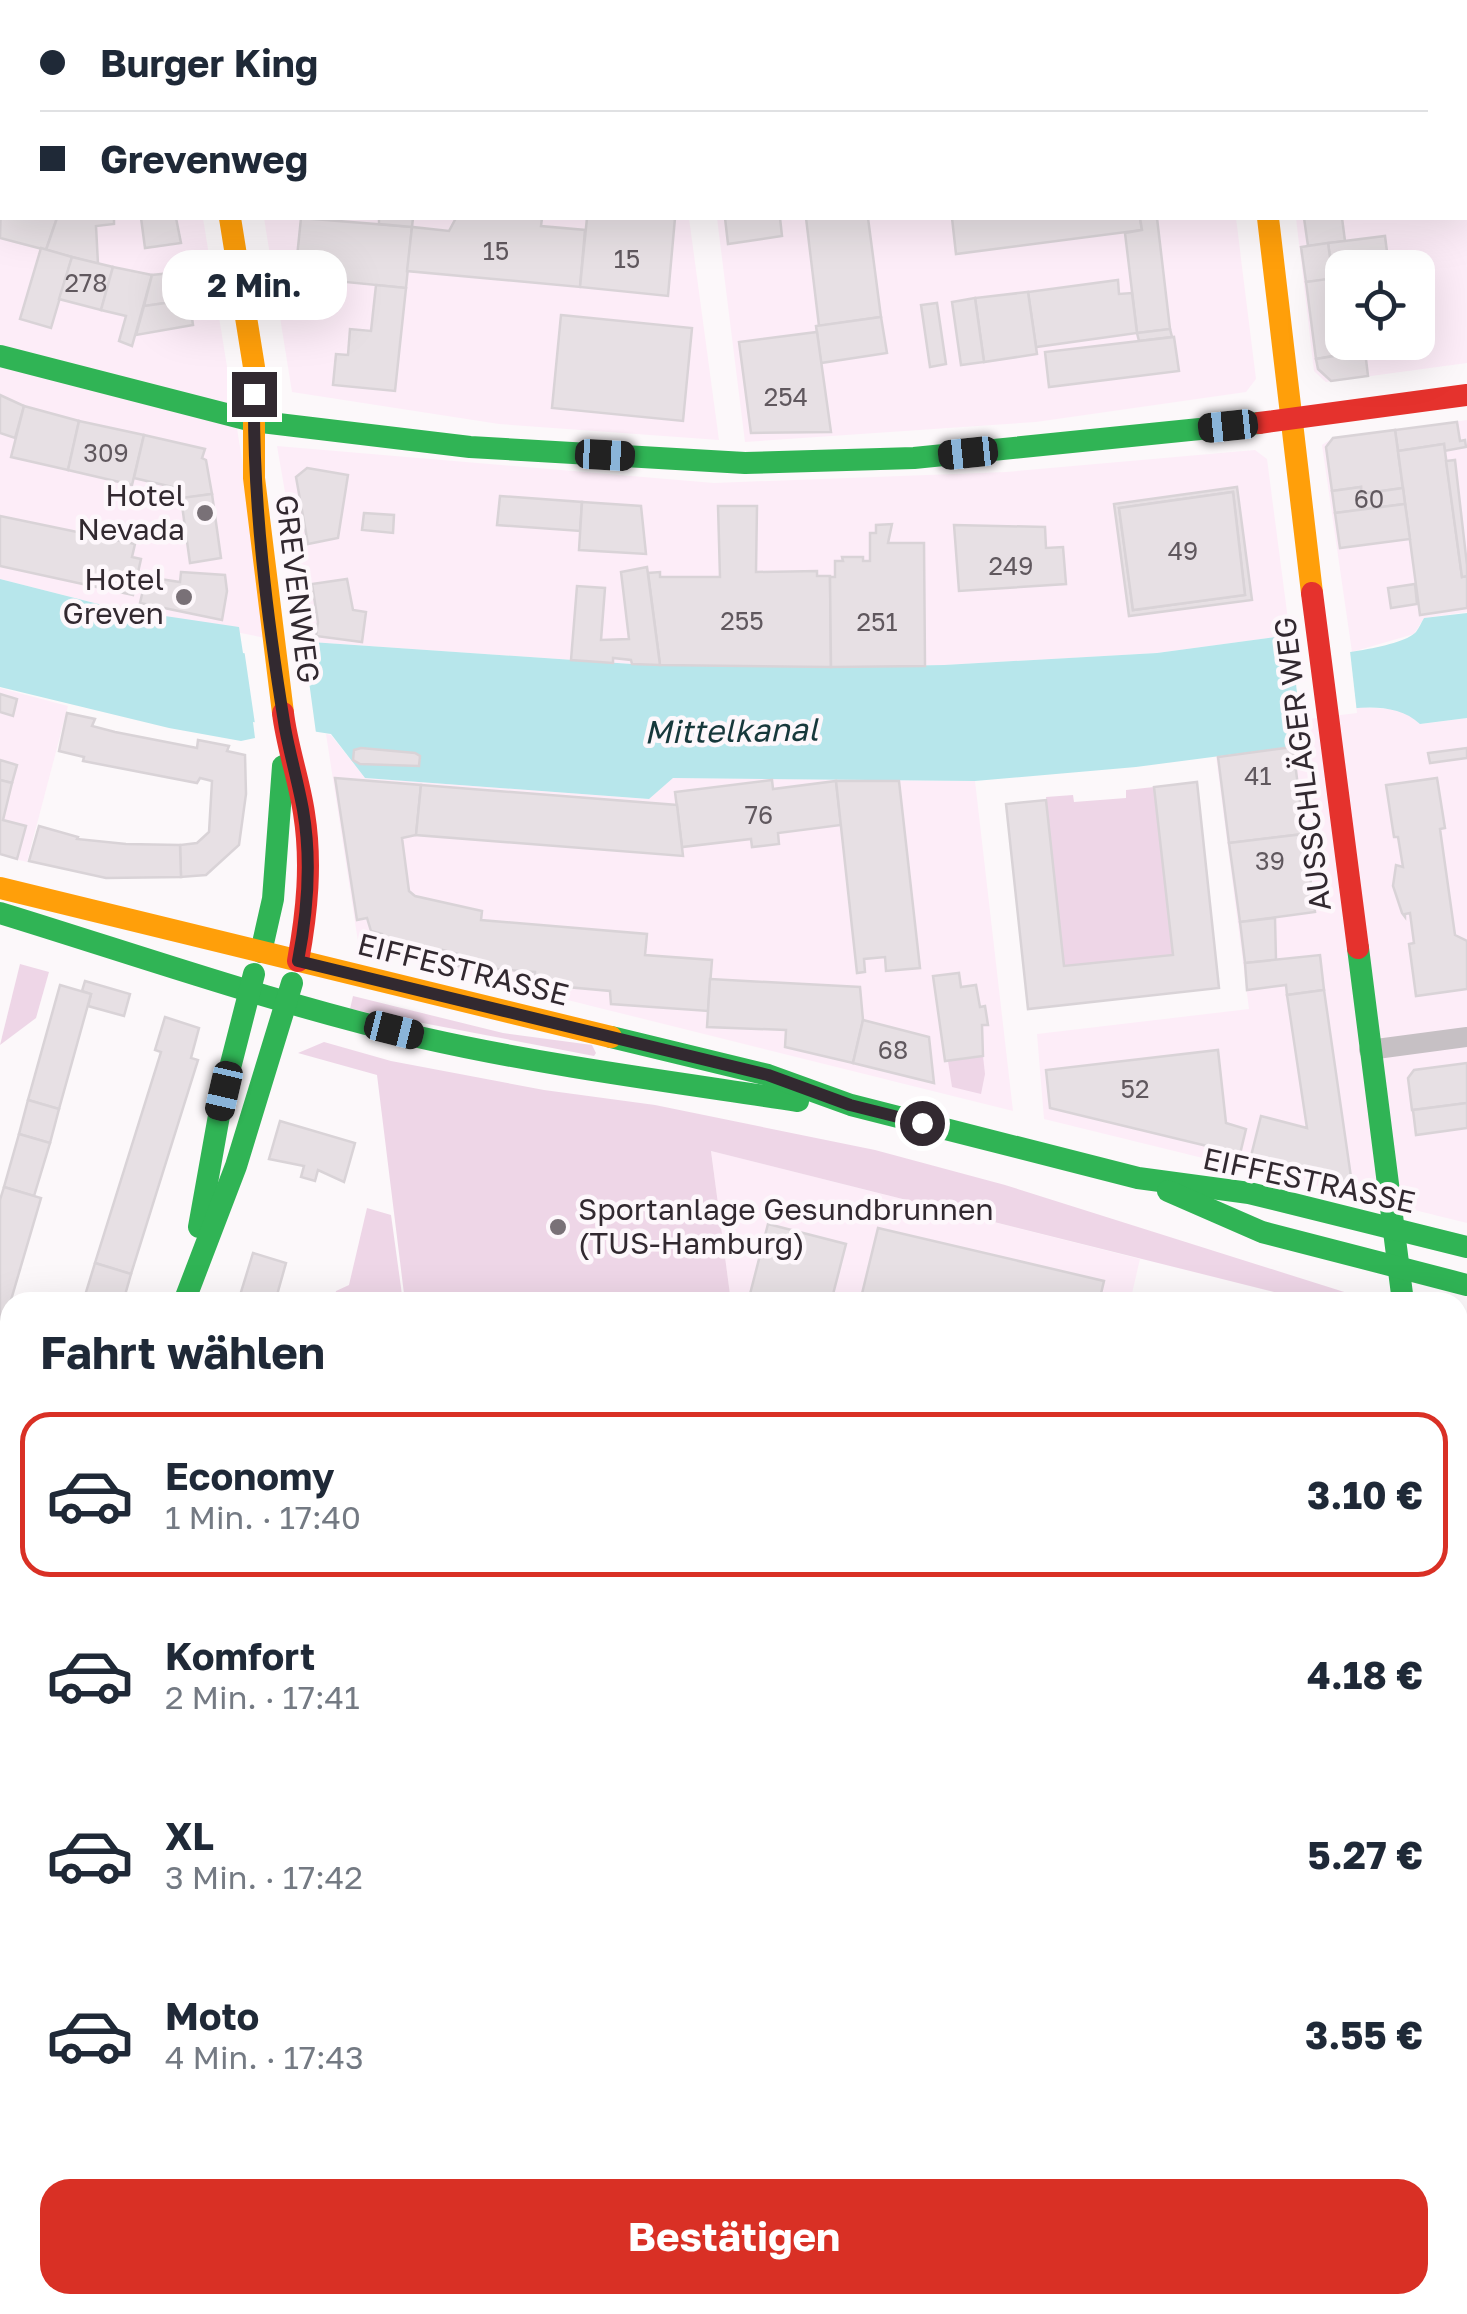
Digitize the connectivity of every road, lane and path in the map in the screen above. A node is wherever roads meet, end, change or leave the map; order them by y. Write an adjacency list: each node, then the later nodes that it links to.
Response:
1 (230, 220): 6 (main road, GREVENWEG)
2 (1268, 220): 5 (main road, AUSSCHLÄGER WEG)
3 (0, 356): 6 (main road)
4 (1467, 395): 5 (main road)
5 (1290, 420): 6 (main road); 15 (main road, AUSSCHLÄGER WEG)
6 (254, 421): 7 (main road, GREVENWEG)
7 (285, 729): 10 (main road, GREVENWEG); 11 (main road, GREVENWEG)
8 (0, 888): 10 (main road, EIFFESTRASSE)
9 (0, 913): 12 (main road, EIFFESTRASSE)
10 (261, 952): 11 (main road, EIFFESTRASSE); 12 (main road, GREVENWEG)
11 (298, 961): 13 (main road, GREVENWEG); 16 (main road, EIFFESTRASSE)
12 (249, 990): 13 (main road, EIFFESTRASSE); 21 (main road, GREVENWEG)
13 (287, 1002): 16 (main road, EIFFESTRASSE); 21 (main road, GREVENWEG)
14 (1467, 1036): 15 (street)
15 (1369, 1050): 18 (main road, AUSSCHLÄGER WEG)
16 (850, 1105): 17 (main road, EIFFESTRASSE)
17 (1138, 1178): 18 (main road, EIFFESTRASSE); 20 (main road, EIFFESTRASSE)
18 (1392, 1228): 19 (main road, EIFFESTRASSE); 20 (main road, AUSSCHLÄGER WEG)
19 (1467, 1247)
20 (1398, 1270): 22 (main road, EIFFESTRASSE); 24 (main road, AUSSCHLÄGER WEG)
21 (191, 1279): 23 (main road, GREVENWEG)
22 (1467, 1286)
23 (187, 1292)
24 (1401, 1292)

